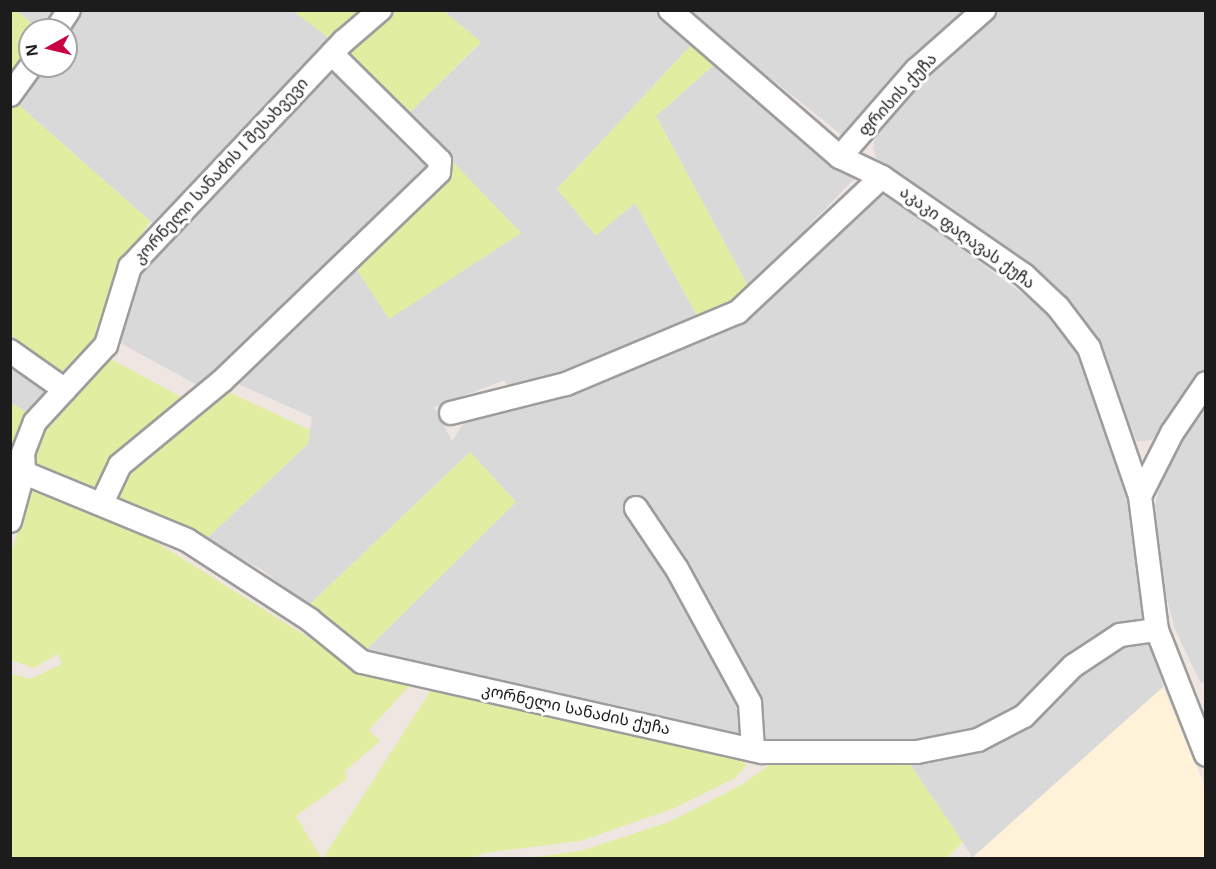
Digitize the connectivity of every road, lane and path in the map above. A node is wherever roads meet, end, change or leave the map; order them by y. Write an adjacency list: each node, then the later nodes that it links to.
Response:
1 (380, 10): 4 (street, კორნელი სანაძის I შესახვევი)
2 (984, 10): 7 (street, ფრისის ქუჩა)
3 (673, 11): 7 (street, აკაკი ფაღავას ქუჩა)
4 (332, 54): 11 (street, კორნელი სანაძის I შესახვევი); 15 (street)
5 (22, 78): 6 (street)
6 (10, 95)
7 (840, 157): 8 (street, აკაკი ფაღავას ქუჩა)
8 (882, 177): 12 (street); 14 (street, აკაკი ფაღავას ქუჩა)
9 (10, 351): 11 (street)
10 (1206, 383): 14 (street)
11 (65, 390): 13 (street, კორნელი სანაძის I შესახვევი)
12 (451, 413)
13 (17, 469): 15 (street, კორნელი სანაძის ქუჩა); 17 (street, კორნელი სანაძის I შესახვევი)
14 (1140, 496): 18 (street, აკაკი ფაღავას ქუჩა)
15 (102, 503): 19 (street, კორნელი სანაძის ქუჩა)
16 (636, 508): 19 (street)
17 (10, 521)
18 (1157, 630): 19 (street, კორნელი სანაძის ქუჩა); 20 (street, აკაკი ფაღავას ქუჩა)
19 (753, 750)
20 (1206, 755)

